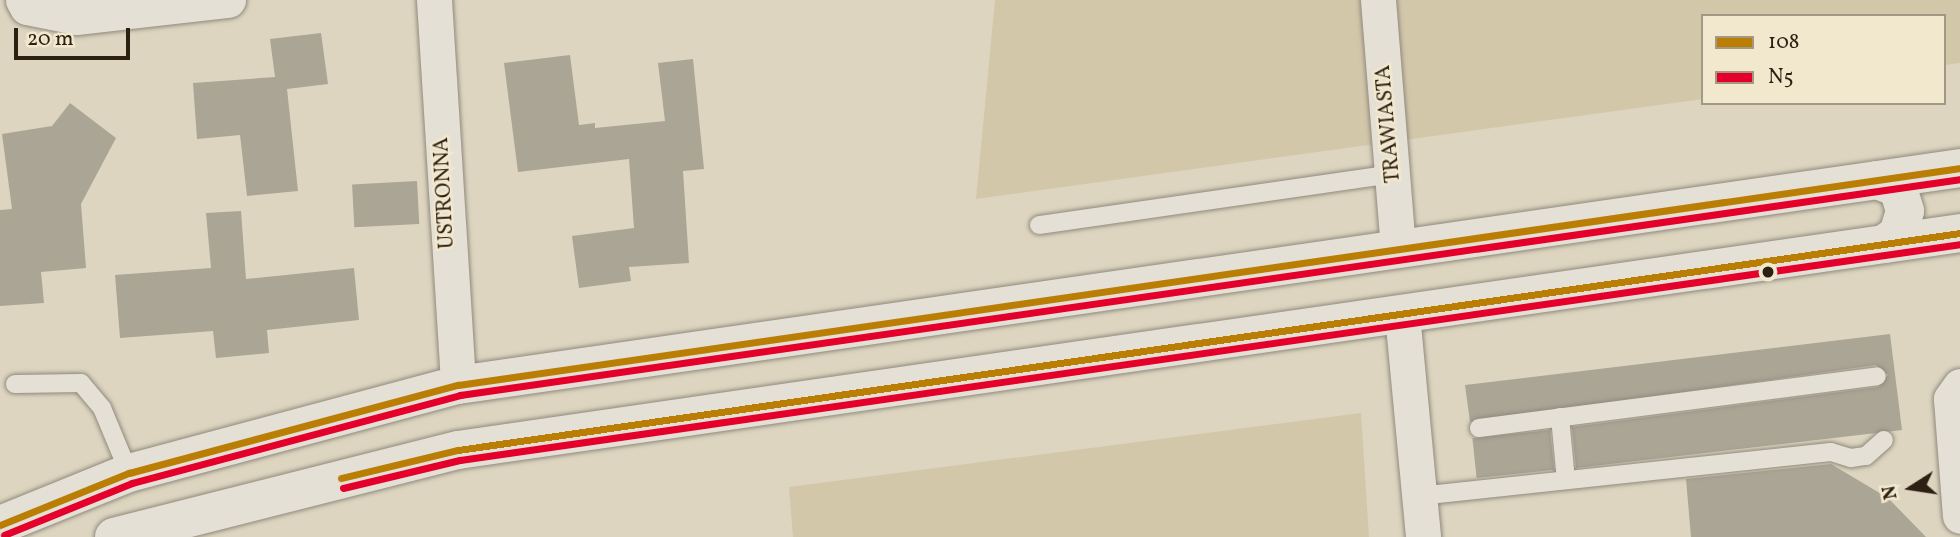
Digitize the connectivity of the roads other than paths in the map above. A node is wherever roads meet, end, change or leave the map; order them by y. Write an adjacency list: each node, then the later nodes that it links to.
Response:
1 (23, 0): 2 (street)
2 (228, 0)
3 (434, 0): 15 (street, USTRONNA)
4 (1378, 0): 6 (street, TRAWIASTA)
5 (1960, 168): 7 (main road)
6 (1393, 174): 8 (lane); 11 (street, TRAWIASTA)
7 (1877, 180): 10 (main road); 11 (main road)
8 (1039, 225)
9 (1960, 233): 10 (main road)
10 (1885, 244): 12 (main road)
11 (1398, 248): 15 (main road)
12 (1402, 314): 22 (street); 25 (main road)
13 (1877, 376): 17 (lane)
14 (15, 384): 20 (lane)
15 (458, 385): 20 (main road)
16 (1960, 386): 23 (street)
17 (1560, 417): 18 (lane); 21 (lane)
18 (1479, 428)
19 (1884, 440): 21 (lane)
20 (129, 473): 24 (main road)
21 (1566, 480): 22 (lane)
22 (1419, 496): 26 (street)
23 (1960, 516)
24 (0, 525)
25 (114, 537)
26 (1423, 537)

